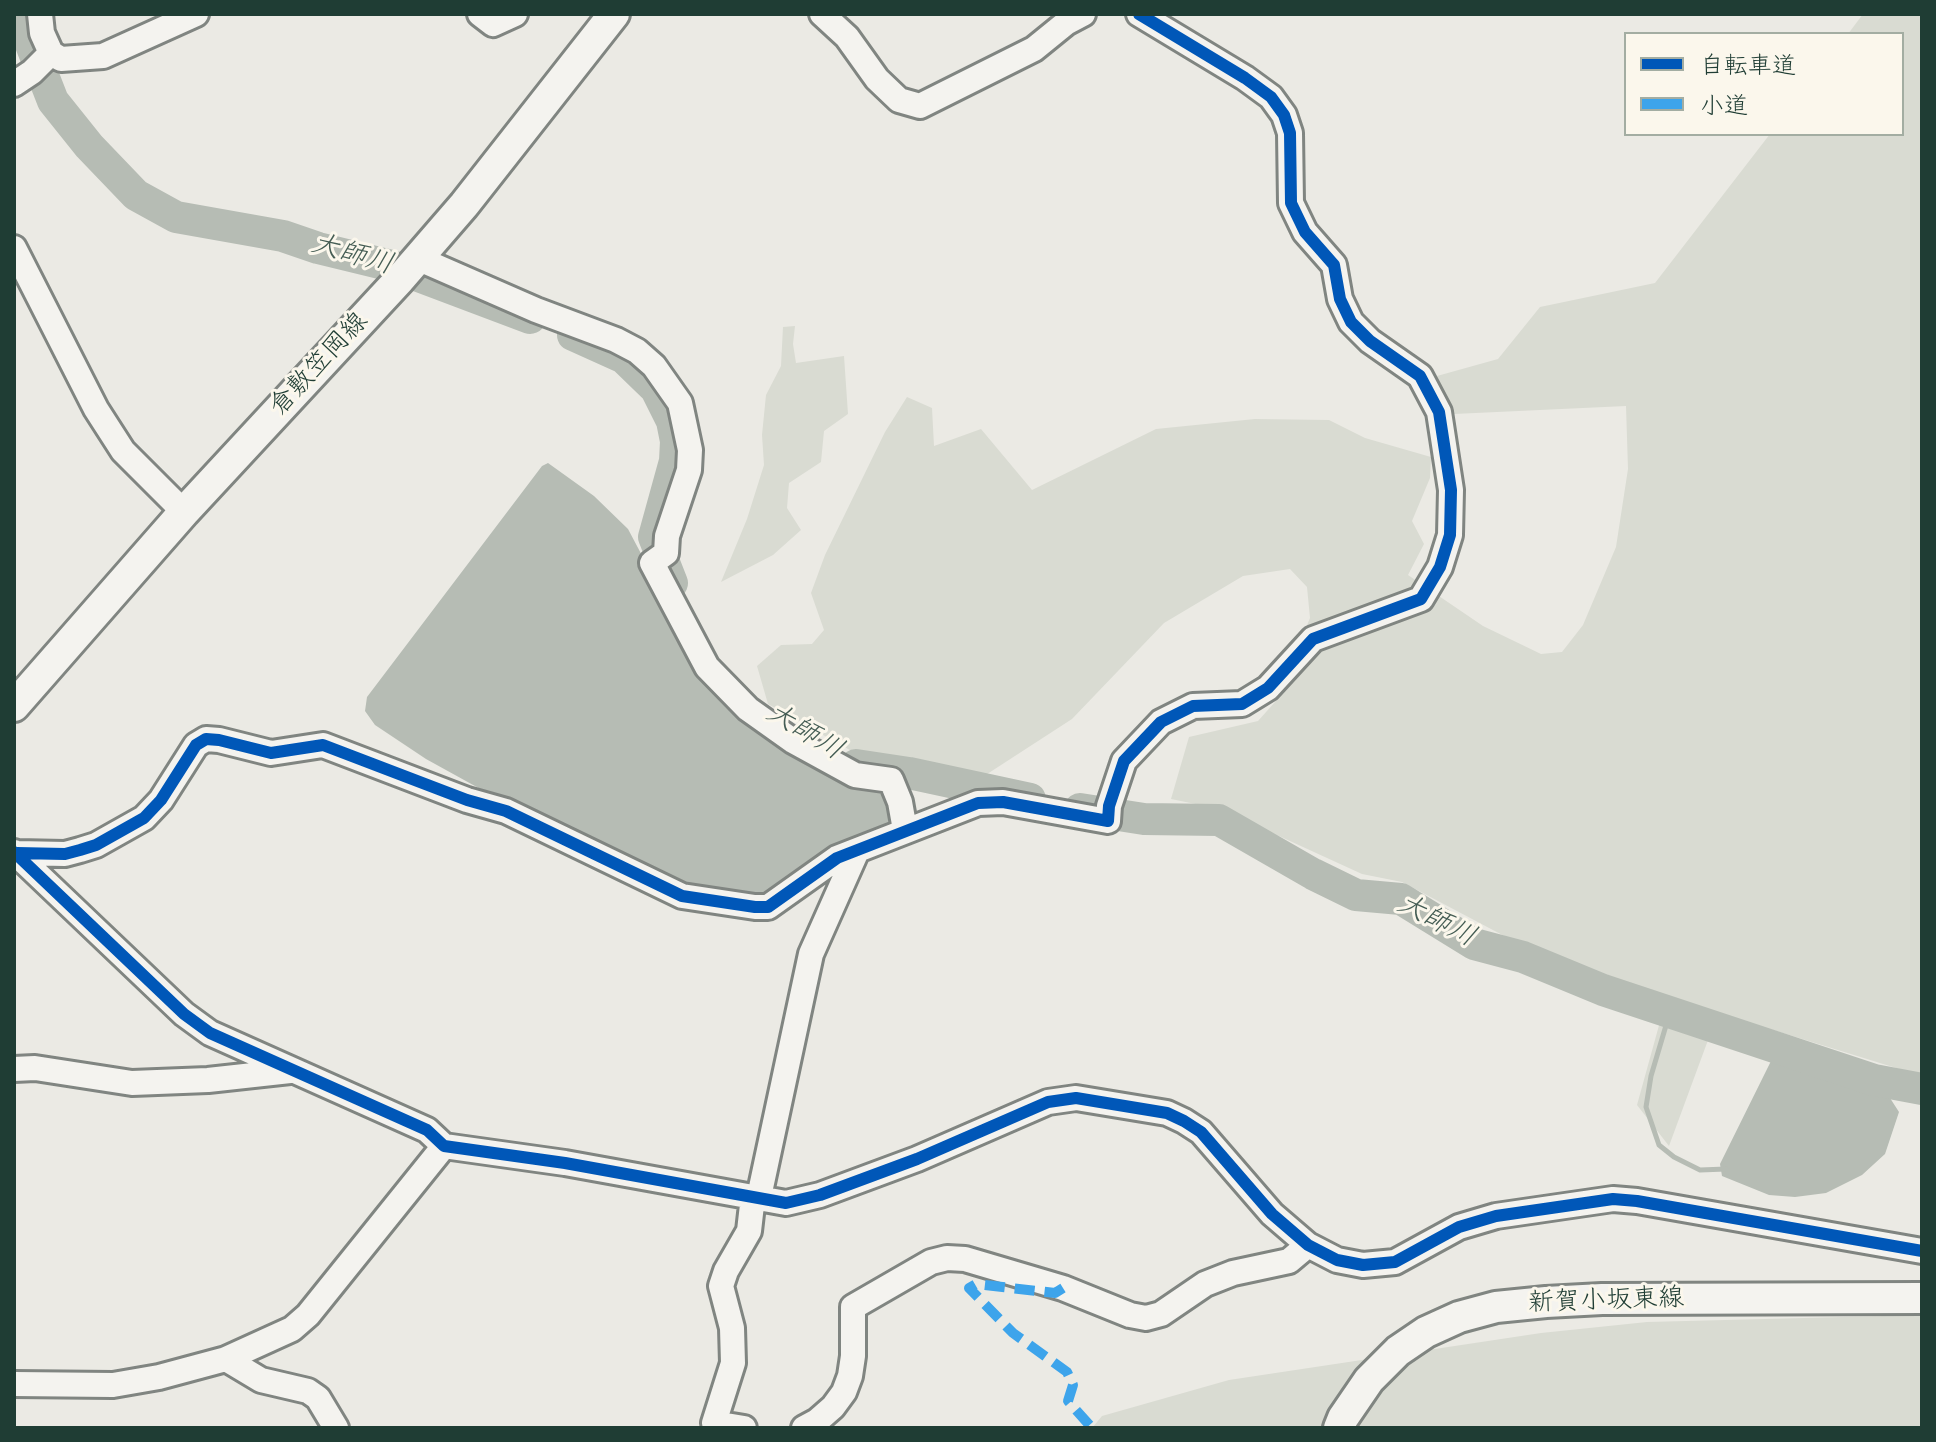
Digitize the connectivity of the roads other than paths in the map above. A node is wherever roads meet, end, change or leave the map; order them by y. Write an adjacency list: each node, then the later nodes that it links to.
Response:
1 (40, 14): 9 (street)
2 (196, 14): 9 (street)
3 (480, 14): 4 (street)
4 (515, 14)
5 (614, 14): 12 (main road, 倉敷笠岡線)
6 (822, 14): 7 (street)
7 (1083, 14)
8 (1139, 14): 15 (street)
9 (45, 59): 10 (street)
10 (14, 84)
11 (14, 248): 13 (street)
12 (410, 267): 13 (main road, 倉敷笠岡線); 15 (street)
13 (184, 512): 14 (main road, 倉敷笠岡線)
14 (14, 706)
15 (905, 830): 17 (street)
16 (16, 852): 17 (street); 19 (street)
17 (856, 853): 21 (street)
18 (14, 1069): 19 (street)
19 (294, 1070): 20 (street)
20 (444, 1146): 21 (street); 25 (street)
21 (756, 1196): 22 (street); 27 (street)
22 (1308, 1245): 23 (street); 30 (street)
23 (1922, 1251)
24 (1922, 1298): 31 (main road, 新賀小坂東線)
25 (226, 1359): 26 (street); 28 (street)
26 (14, 1384)
27 (713, 1426): 29 (street)
28 (336, 1428)
29 (744, 1428)
30 (804, 1428)
31 (1339, 1428)

